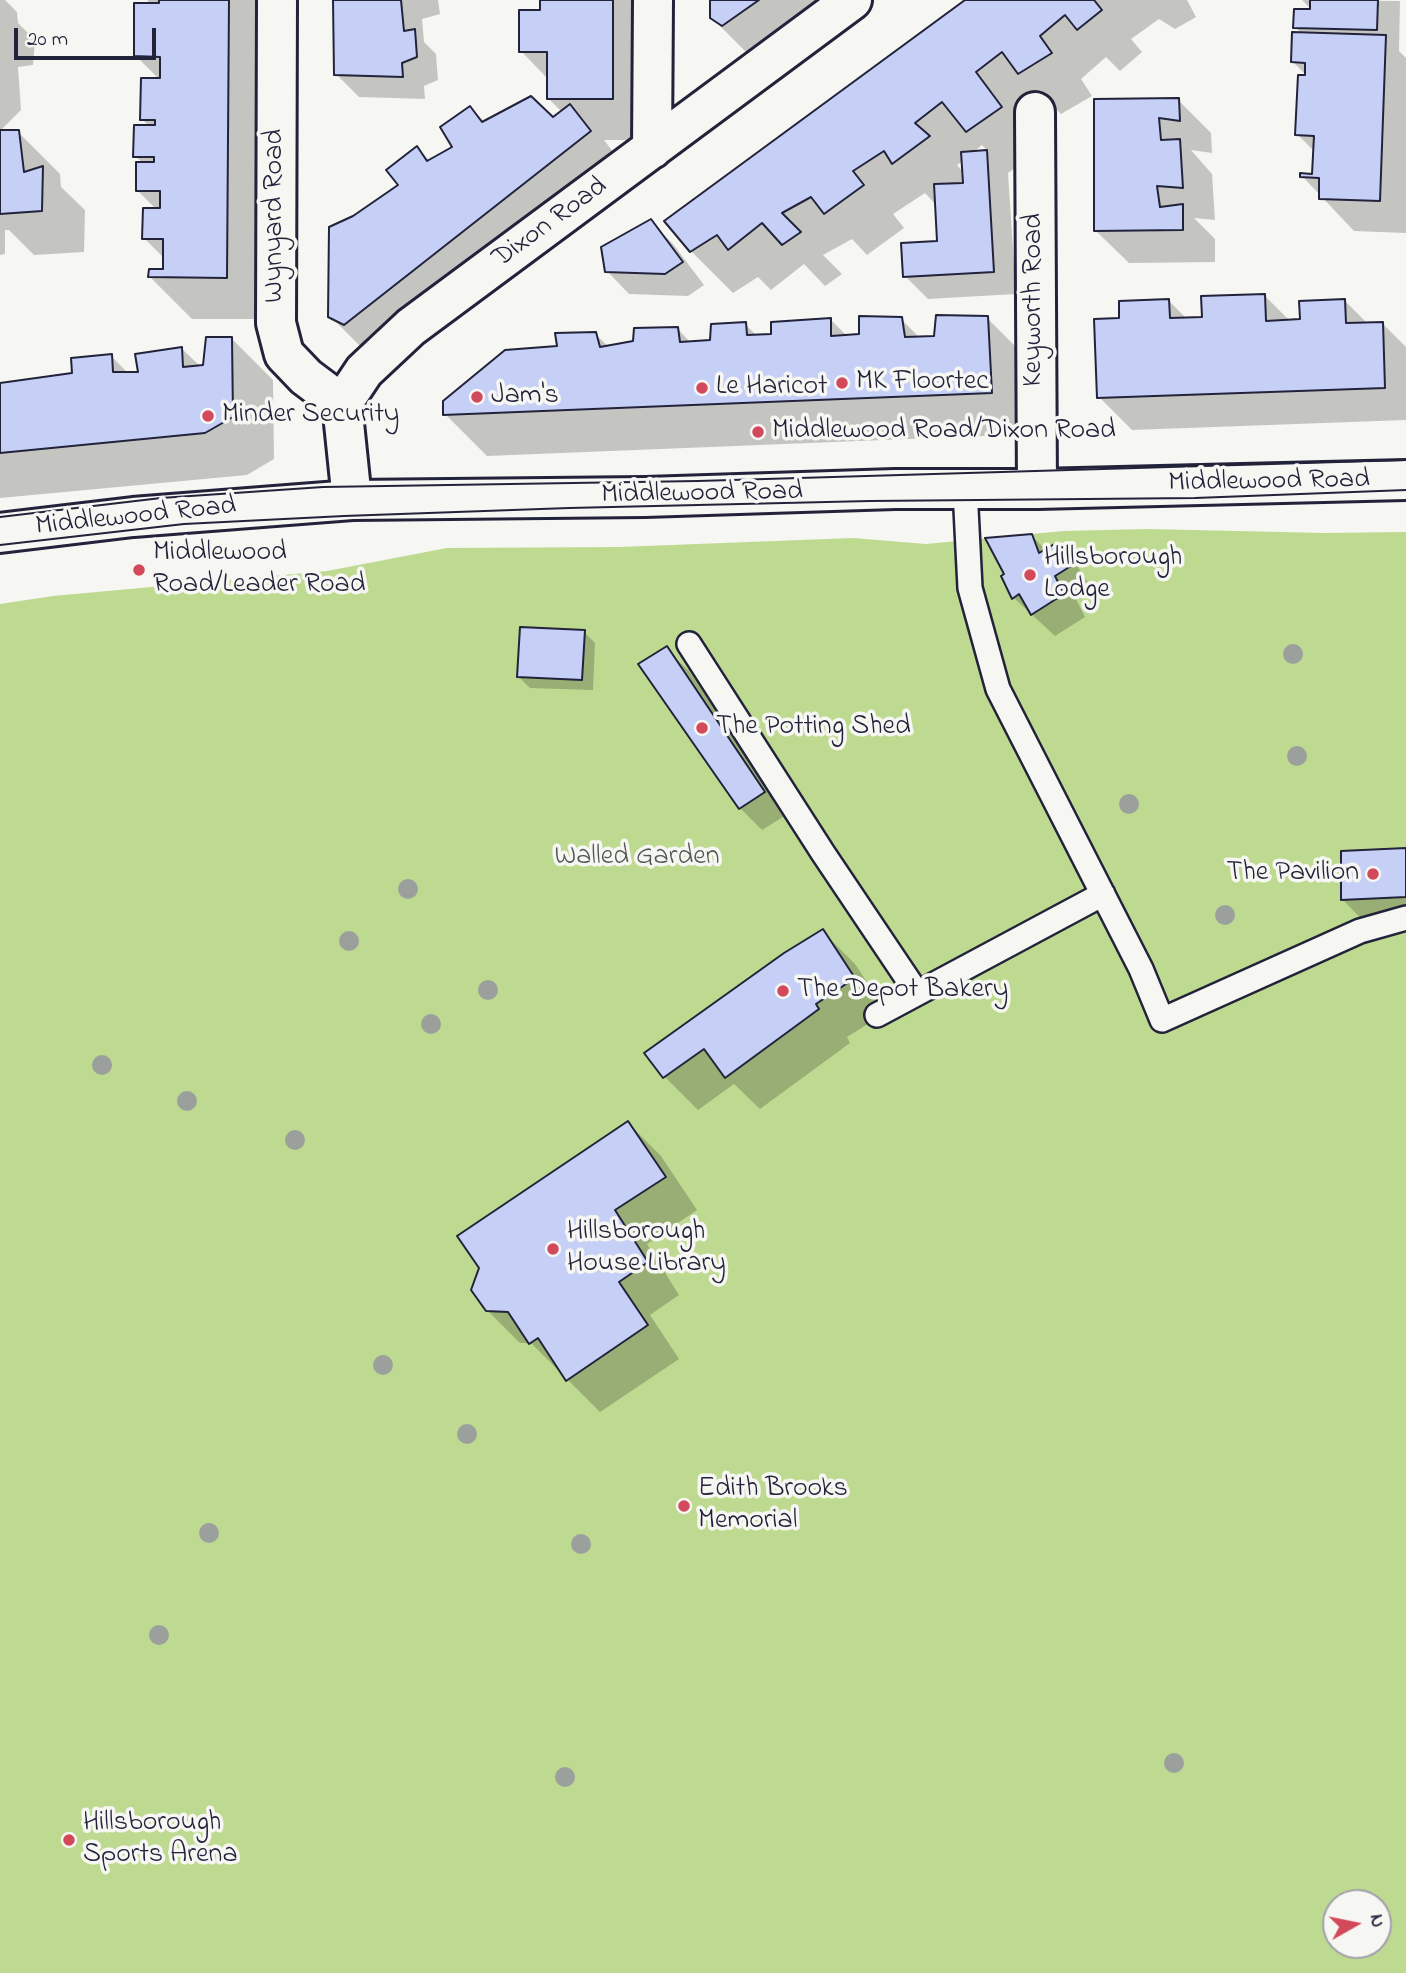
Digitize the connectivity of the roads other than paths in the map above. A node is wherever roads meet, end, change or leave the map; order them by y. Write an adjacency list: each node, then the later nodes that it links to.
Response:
1 (277, 0): 6 (street, Wynyard Road)
2 (653, 0): 5 (street)
3 (852, 0): 5 (street, Dixon Road)
4 (1035, 112): 9 (street, Keyworth Road)
5 (652, 149): 6 (street, Dixon Road)
6 (342, 404): 10 (street)
7 (1406, 480): 9 (street, Middlewood Road)
8 (965, 489): 9 (street, Middlewood Road); 10 (street, Middlewood Road); 13 (lane)
9 (1037, 489)
10 (352, 500): 11 (street, Middlewood Road)
11 (0, 533)
12 (689, 644): 15 (lane)
13 (1103, 894): 14 (lane); 15 (lane)
14 (1406, 918)
15 (917, 993): 16 (lane)
16 (877, 1015)

